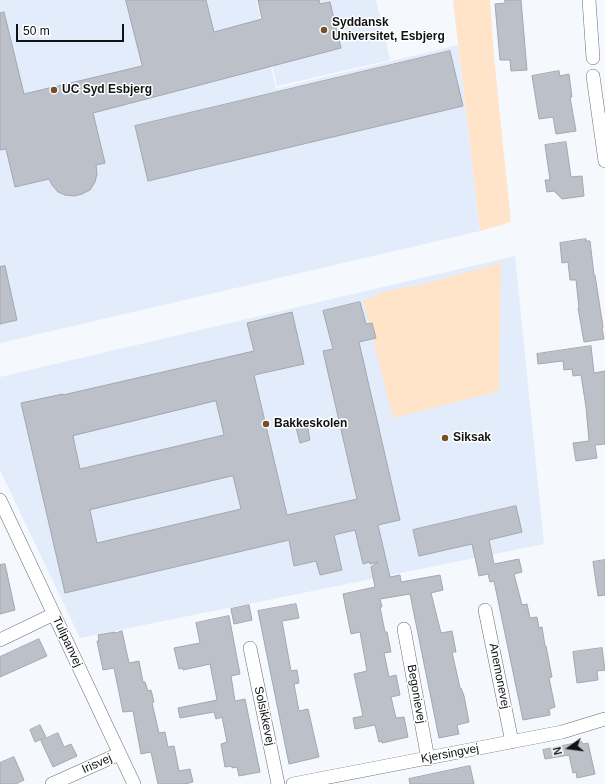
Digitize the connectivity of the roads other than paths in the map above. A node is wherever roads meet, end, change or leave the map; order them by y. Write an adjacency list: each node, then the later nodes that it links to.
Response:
1 (588, 0): 2 (street)
2 (593, 58)
3 (593, 76): 4 (street)
4 (605, 161)
5 (0, 500): 7 (street, Tulipanvej)
6 (485, 610): 12 (street, Anemonevej)
7 (54, 614): 9 (street); 13 (street, Tulipanvej)
8 (404, 629): 14 (street, Begonievej)
9 (0, 640)
10 (250, 648): 18 (street, Solsikkevej)
11 (605, 718): 12 (street, Kjersingvej)
12 (512, 742): 14 (street, Kjersingvej)
13 (119, 754): 16 (street, Irisvej); 17 (street, Tulipanvej)
14 (428, 759): 15 (street, Kjersingvej)
15 (334, 780): 19 (street, Kjersingvej)
16 (52, 784)
17 (134, 784)
18 (278, 784)
19 (293, 784)

